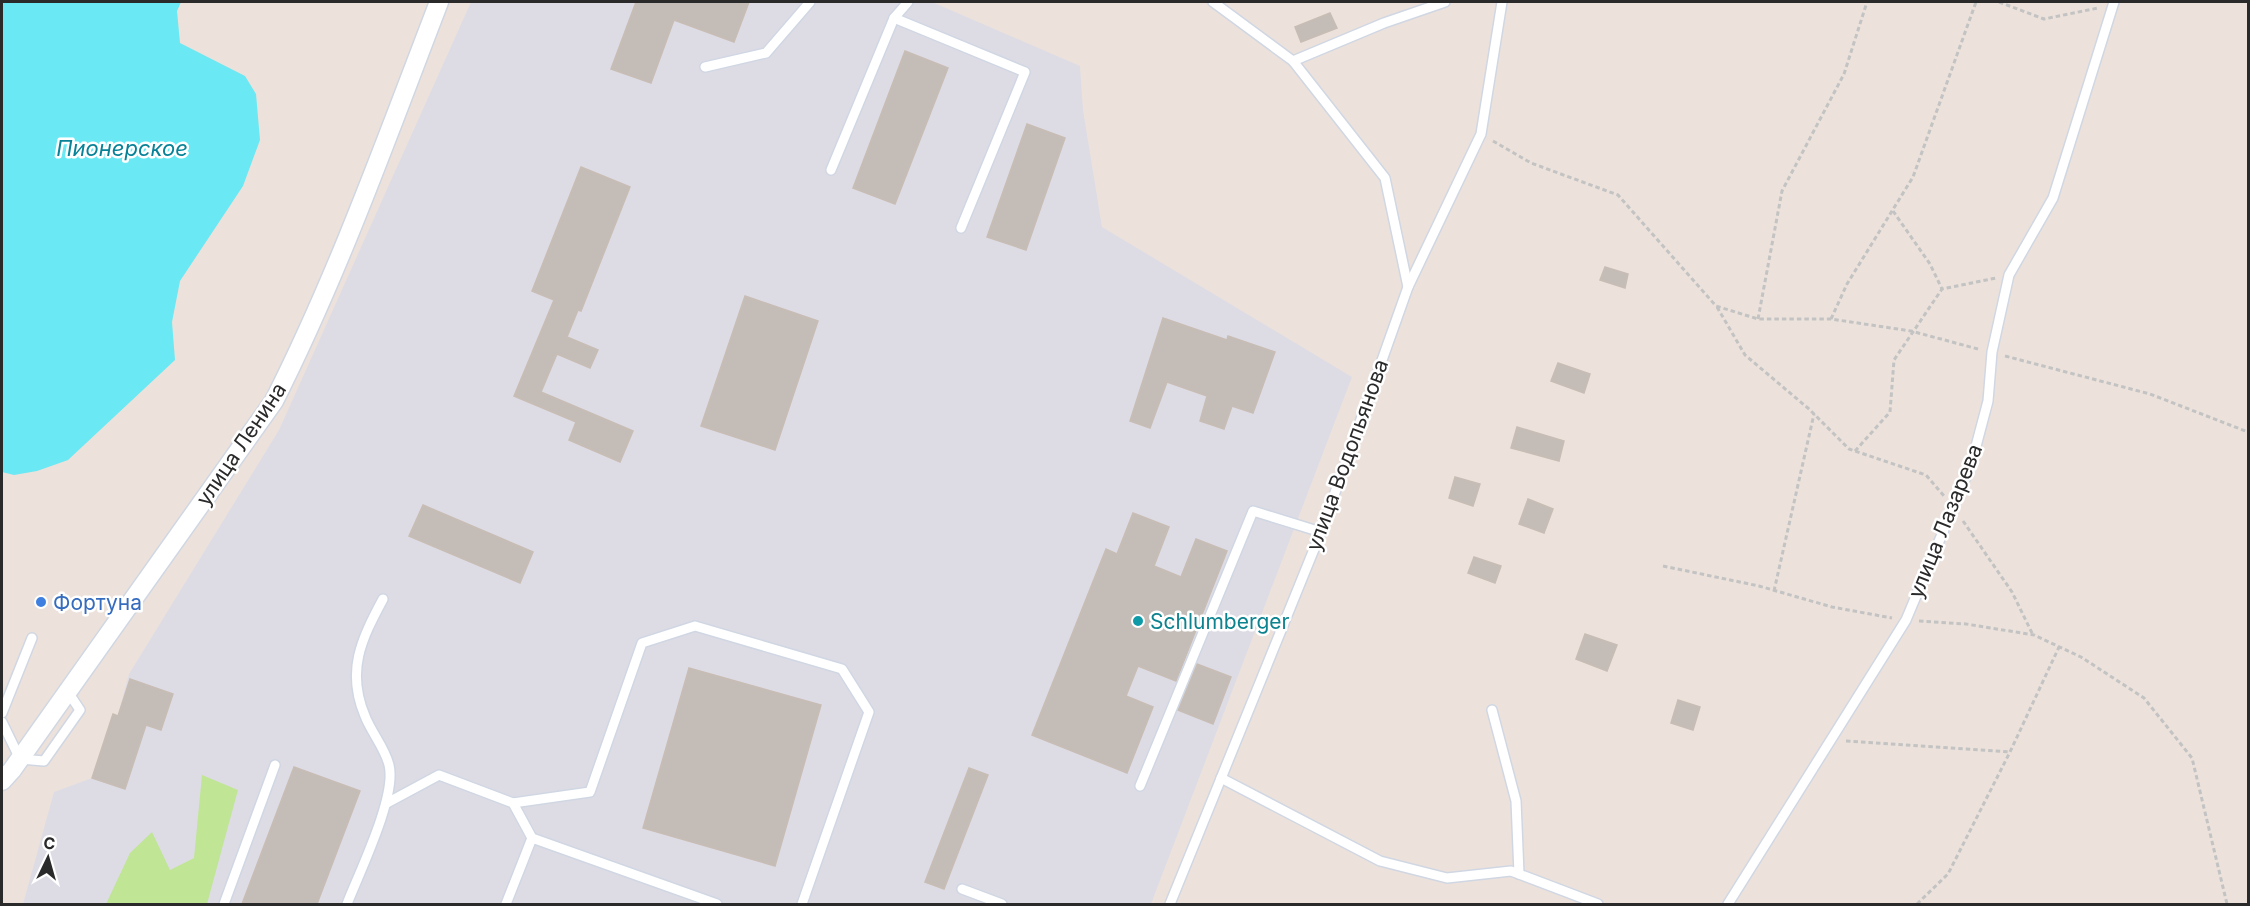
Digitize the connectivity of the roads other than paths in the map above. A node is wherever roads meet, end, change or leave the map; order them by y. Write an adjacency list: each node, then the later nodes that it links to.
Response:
1 (439, 2): 21 (street, улица Ленина)
2 (810, 2): 11 (lane)
3 (908, 2): 9 (lane)
4 (1213, 2): 8 (lane)
5 (1445, 2): 10 (lane)
6 (1502, 2): 14 (lane, улица Водопьянова)
7 (2114, 3): 39 (lane, улица Лазарева)
8 (1222, 5): 10 (lane)
9 (894, 18): 12 (lane); 13 (lane)
10 (1293, 61): 14 (lane)
11 (705, 67)
12 (831, 170)
13 (961, 228)
14 (1408, 286): 15 (lane, улица Водопьянова)
15 (1321, 532): 23 (lane, улица Водопьянова); 25 (lane)
16 (383, 599): 26 (lane)
17 (32, 638): 19 (lane)
18 (1492, 710): 29 (lane)
19 (2, 713)
20 (2, 722): 21 (lane)
21 (20, 759): 24 (street, улица Ленина)
22 (275, 765): 31 (lane)
23 (1221, 778): 29 (lane); 37 (lane, улица Водопьянова)
24 (2, 781)
25 (1140, 786)
26 (387, 803): 27 (lane); 32 (lane)
27 (513, 803): 28 (lane); 35 (lane)
28 (532, 838): 33 (lane); 34 (lane)
29 (1519, 874): 38 (lane)
30 (962, 888): 36 (lane)
31 (224, 904)
32 (347, 904)
33 (506, 904)
34 (717, 904)
35 (802, 904)
36 (1002, 904)
37 (1170, 904)
38 (1598, 904)
39 (1728, 904)

